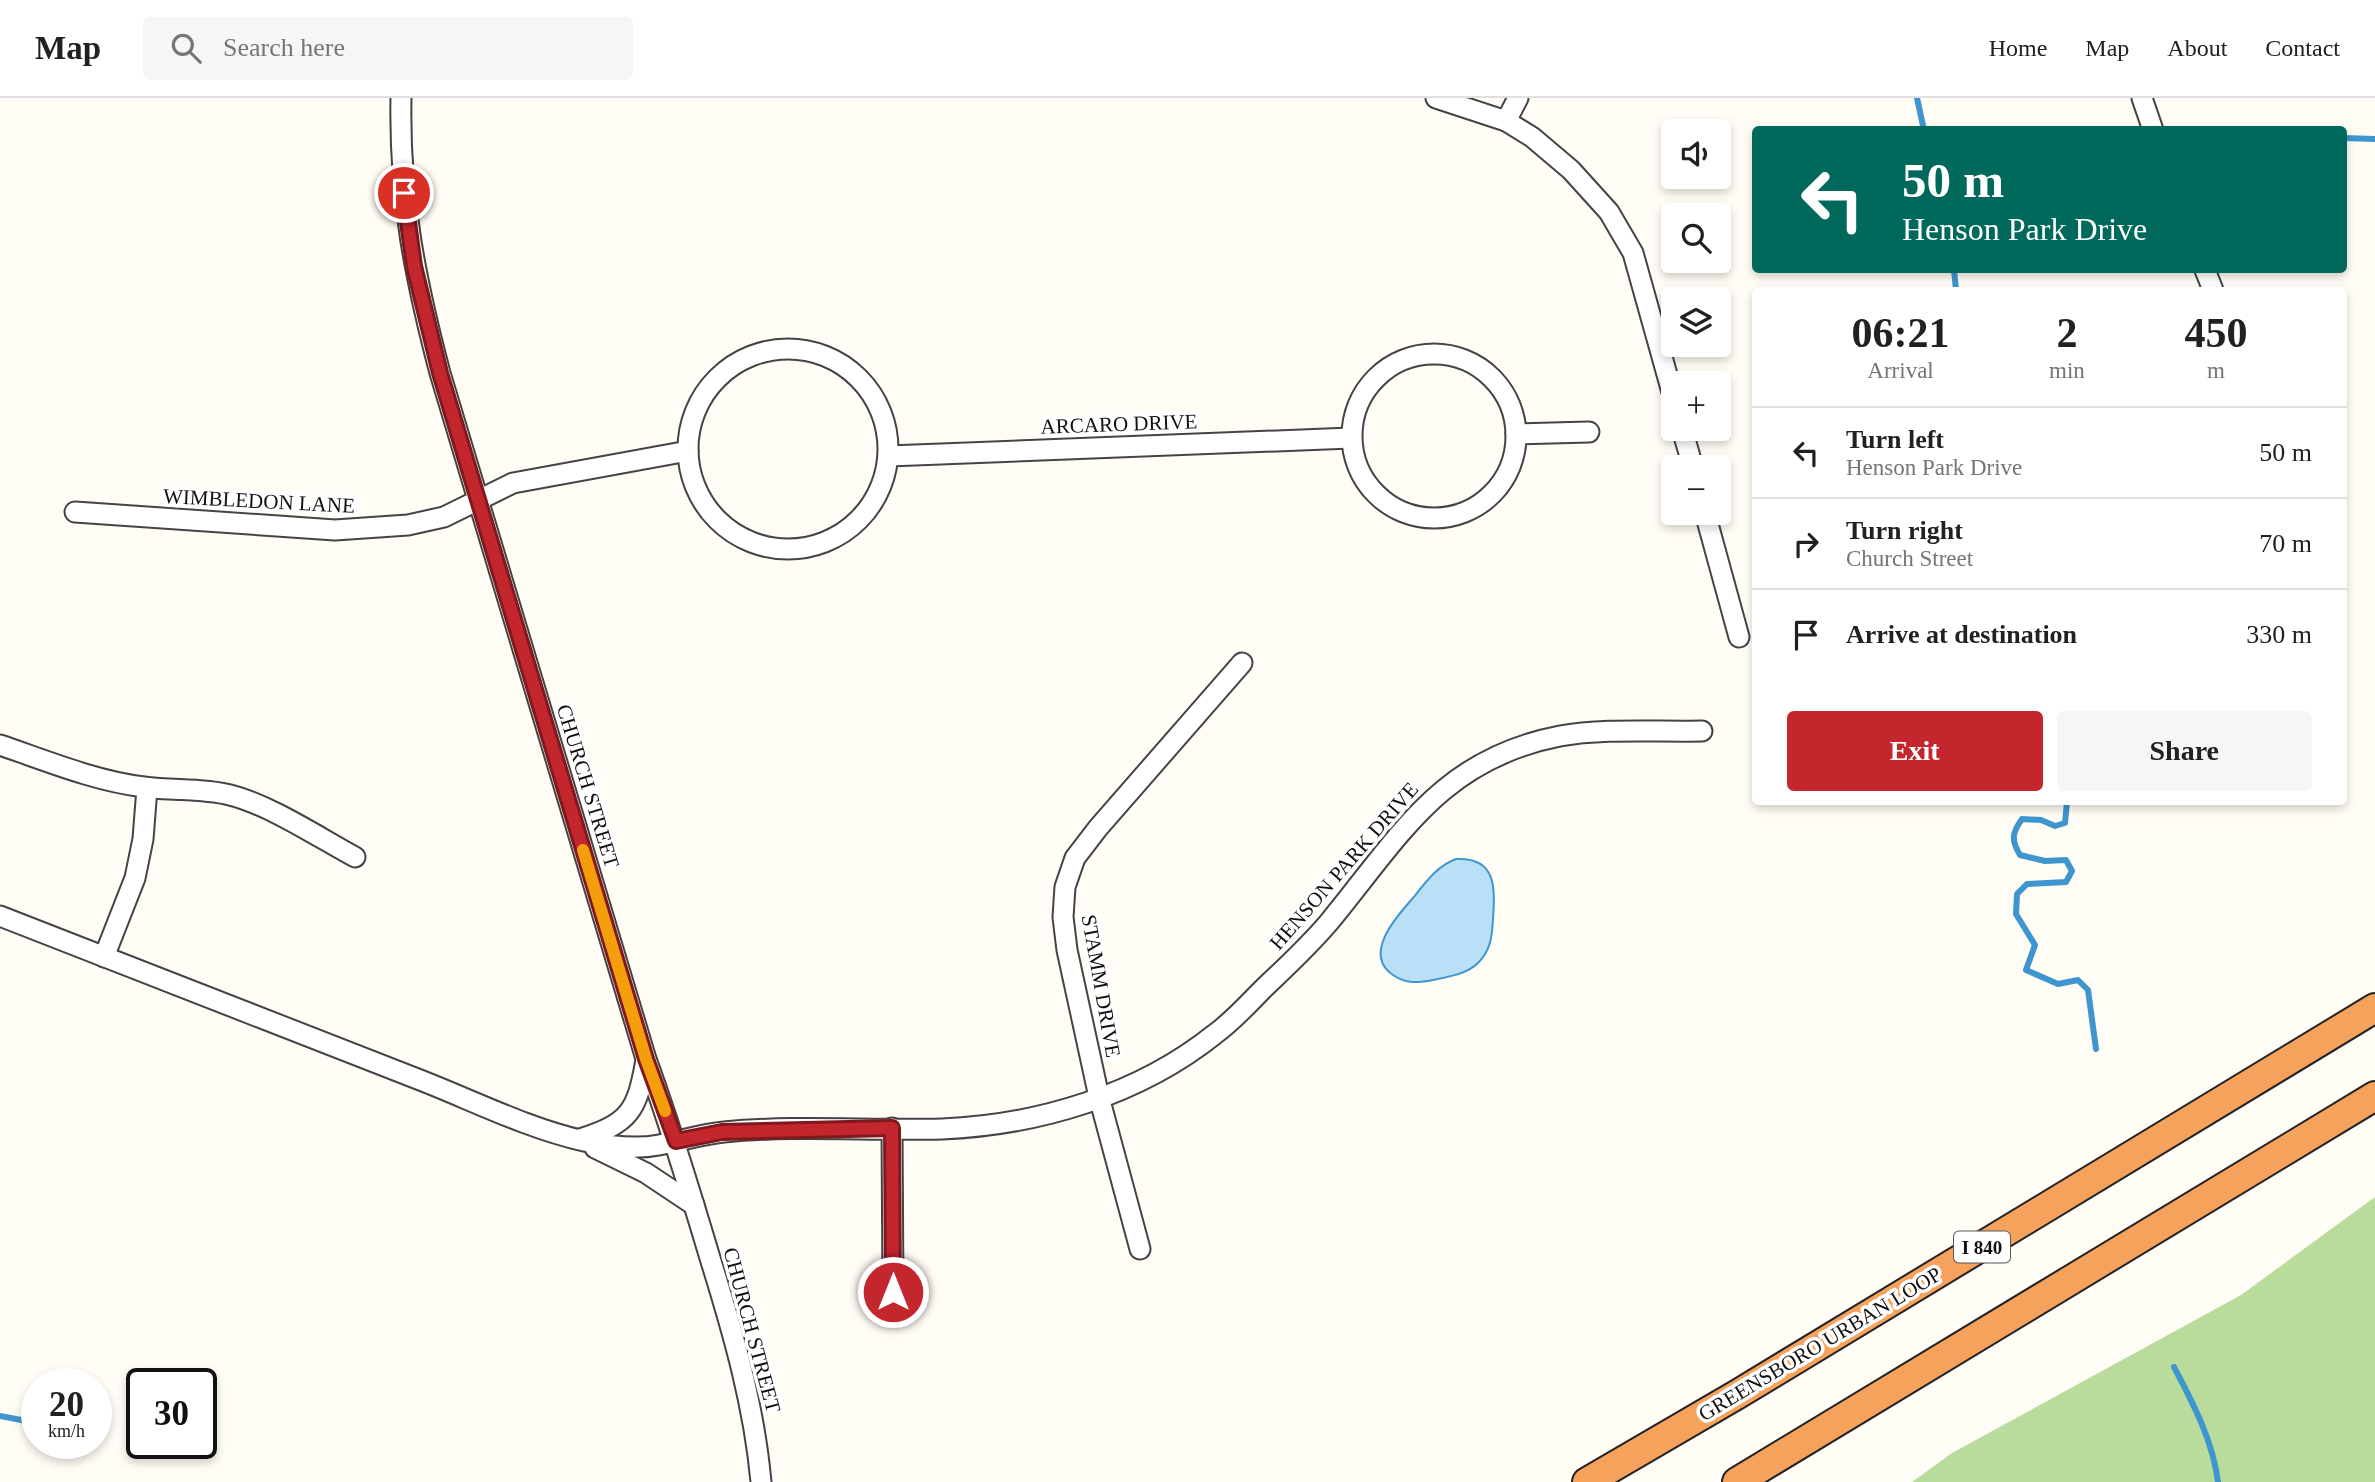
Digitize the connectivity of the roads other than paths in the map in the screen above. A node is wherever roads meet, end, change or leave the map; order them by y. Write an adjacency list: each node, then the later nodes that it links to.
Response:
1 (401, 98): 13 (street, CHURCH STREET)
2 (1436, 98): 5 (street)
3 (1518, 98): 5 (street)
4 (2142, 98): 6 (street)
5 (1506, 121): 7 (street)
6 (2152, 126)
7 (1666, 371)
8 (1589, 432): 9 (street)
9 (1516, 434): 10 (street); 10 (street)
10 (1351, 438): 12 (street, ARCARO DRIVE)
11 (688, 451): 12 (street); 12 (street); 13 (street)
12 (889, 456)
13 (478, 500): 14 (street, WIMBLEDON LANE); 25 (street, CHURCH STREET)
14 (75, 512)
15 (1708, 525): 16 (street)
16 (1740, 637)
17 (1242, 663): 27 (street, STAMM DRIVE)
18 (1702, 731): 27 (street, HENSON PARK DRIVE)
19 (0, 746): 20 (street)
20 (147, 788): 21 (street); 23 (street)
21 (355, 857)
22 (0, 916): 23 (street)
23 (104, 957): 29 (street)
24 (2375, 1008): 35 (highway, GREENSBORO URBAN LOOP / I 840)
25 (646, 1059): 29 (street); 30 (street, CHURCH STREET)
26 (2375, 1096): 36 (highway)
27 (1099, 1097): 28 (street, HENSON PARK DRIVE); 32 (street, STAMM DRIVE)
28 (892, 1128): 30 (street, HENSON PARK DRIVE); 33 (street)
29 (579, 1140): 30 (street, HENSON PARK DRIVE); 31 (street)
30 (676, 1141): 31 (street, CHURCH STREET)
31 (694, 1205): 34 (street, CHURCH STREET)
32 (1140, 1249)
33 (893, 1292)
34 (761, 1482)
35 (1587, 1482)
36 (1737, 1482)

